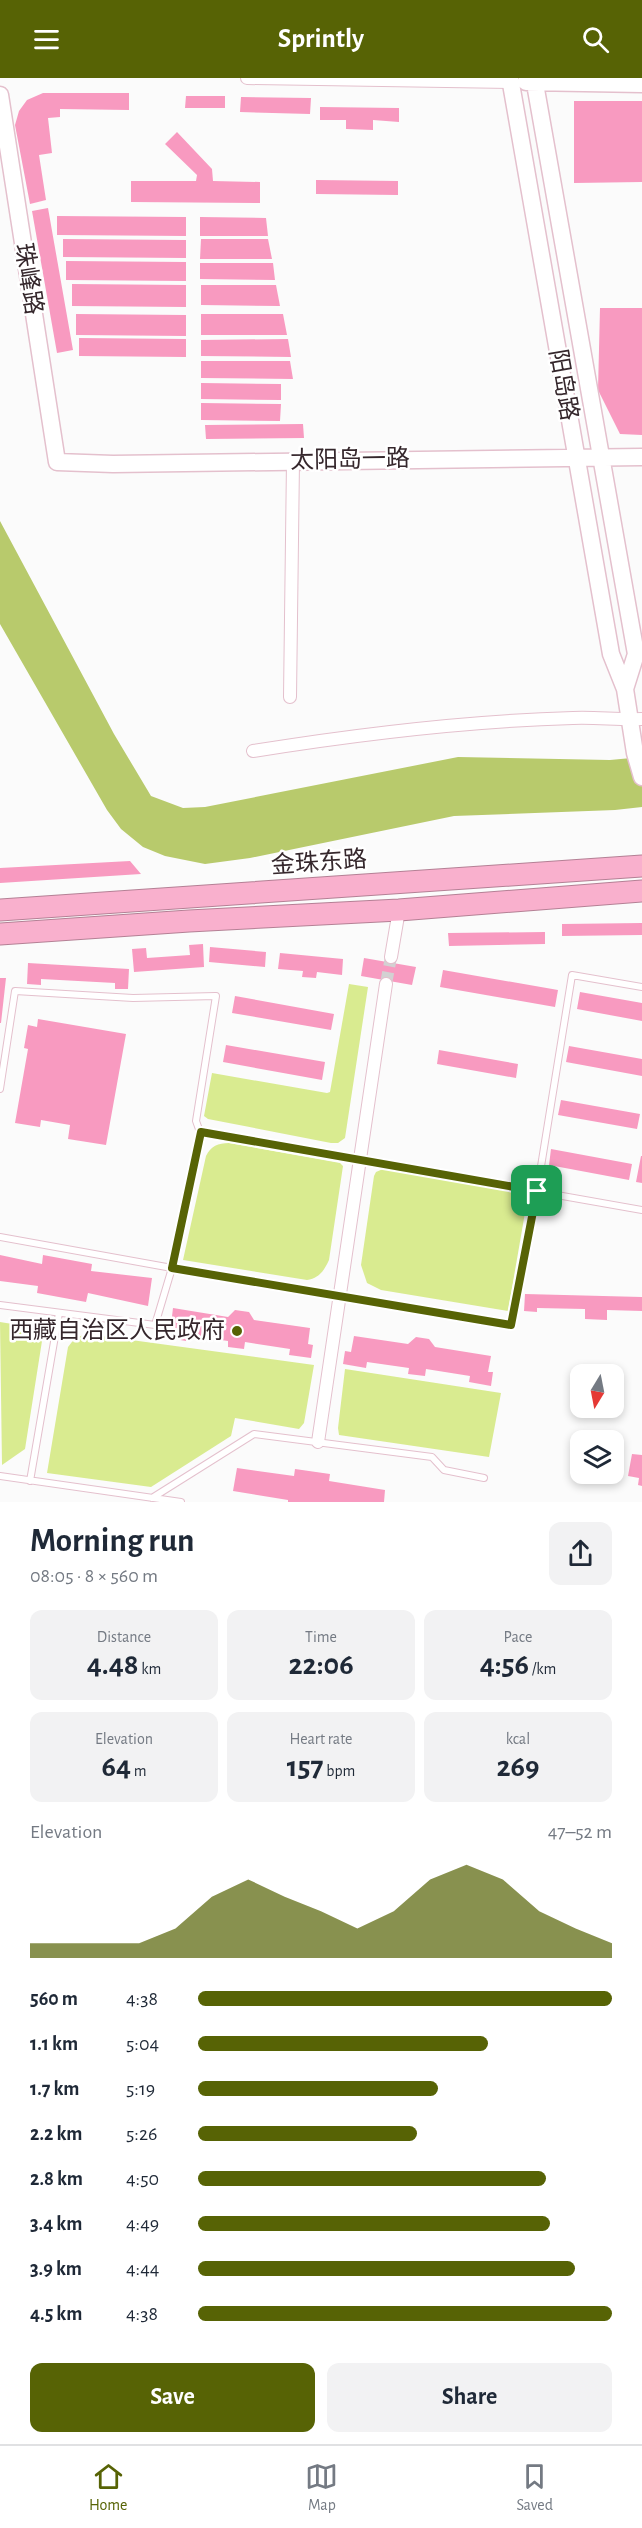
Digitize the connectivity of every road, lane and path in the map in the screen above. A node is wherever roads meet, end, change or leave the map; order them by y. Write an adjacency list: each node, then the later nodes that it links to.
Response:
1 (248, 78): 2 (street)
2 (510, 80): 3 (main road); 6 (main road, 阳岛路)
3 (534, 80): 4 (main road); 7 (main road, 阳岛路)
4 (642, 84)
5 (0, 95): 10 (main road, 珠峰路)
6 (575, 457): 7 (main road, 太阳岛一路); 9 (main road, 太阳岛一路); 11 (main road, 阳岛路)
7 (600, 457): 8 (main road, 太阳岛一路); 11 (main road, 阳岛路)
8 (642, 457)
9 (293, 461): 10 (main road, 太阳岛一路); 12 (street)
10 (57, 462)
11 (625, 689): 13 (main road, 阳岛路)
12 (290, 697)
13 (636, 719): 14 (street); 15 (main road, 阳岛路)
14 (253, 751)
15 (642, 777)
16 (642, 866): 18 (highway, 金珠东路)
17 (642, 891): 19 (highway, 金珠东路)
18 (0, 910)
19 (399, 910): 20 (highway, 金珠东路); 21 (street)
20 (0, 934)
21 (391, 957)
22 (386, 984): 26 (street)
23 (642, 987): 27 (lane)
24 (0, 1089): 25 (lane)
25 (201, 1132): 26 (lane); 30 (lane)
26 (360, 1158): 27 (lane); 31 (street)
27 (537, 1191): 28 (lane); 31 (lane)
28 (642, 1210)
29 (0, 1237): 30 (lane)
30 (172, 1268): 31 (lane); 33 (lane)
31 (341, 1295): 34 (street)
32 (0, 1305): 33 (lane)
33 (59, 1313): 37 (lane)
34 (318, 1442): 36 (lane); 38 (lane)
35 (0, 1476): 37 (lane)
36 (484, 1478)
37 (30, 1481): 38 (lane)
38 (152, 1498): 39 (lane)
39 (182, 1502)

